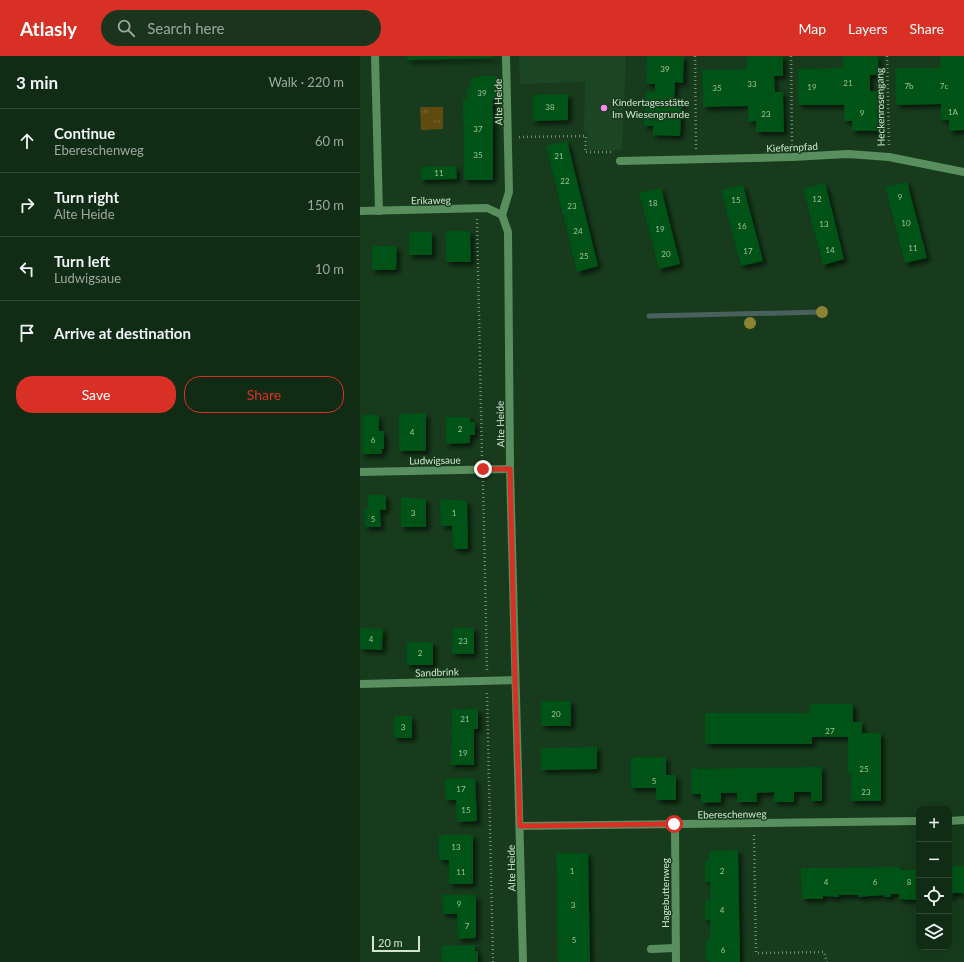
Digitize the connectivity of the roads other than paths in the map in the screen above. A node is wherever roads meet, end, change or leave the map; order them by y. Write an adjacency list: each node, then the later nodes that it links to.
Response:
1 (375, 56): 6 (street)
2 (506, 56): 7 (street, Alte Heide)
3 (620, 161): 4 (street, Kiefernpfad)
4 (964, 172)
5 (360, 211): 6 (street, Erikaweg)
6 (379, 211): 7 (street, Erikaweg)
7 (502, 215): 8 (street, Alte Heide)
8 (510, 469): 9 (street, Ludwigsaue); 10 (street, Alte Heide)
9 (360, 472)
10 (515, 680): 11 (street, Sandbrink); 16 (street, Alte Heide)
11 (360, 684)
12 (952, 820): 13 (street)
13 (964, 820)
14 (916, 821): 15 (street, Ebereschenweg)
15 (674, 824): 16 (street, Ebereschenweg); 17 (street, Hagebuttenweg)
16 (520, 826): 19 (street, Alte Heide)
17 (676, 948): 18 (street); 20 (street, Hagebuttenweg)
18 (651, 949)
19 (523, 962)
20 (676, 962)

